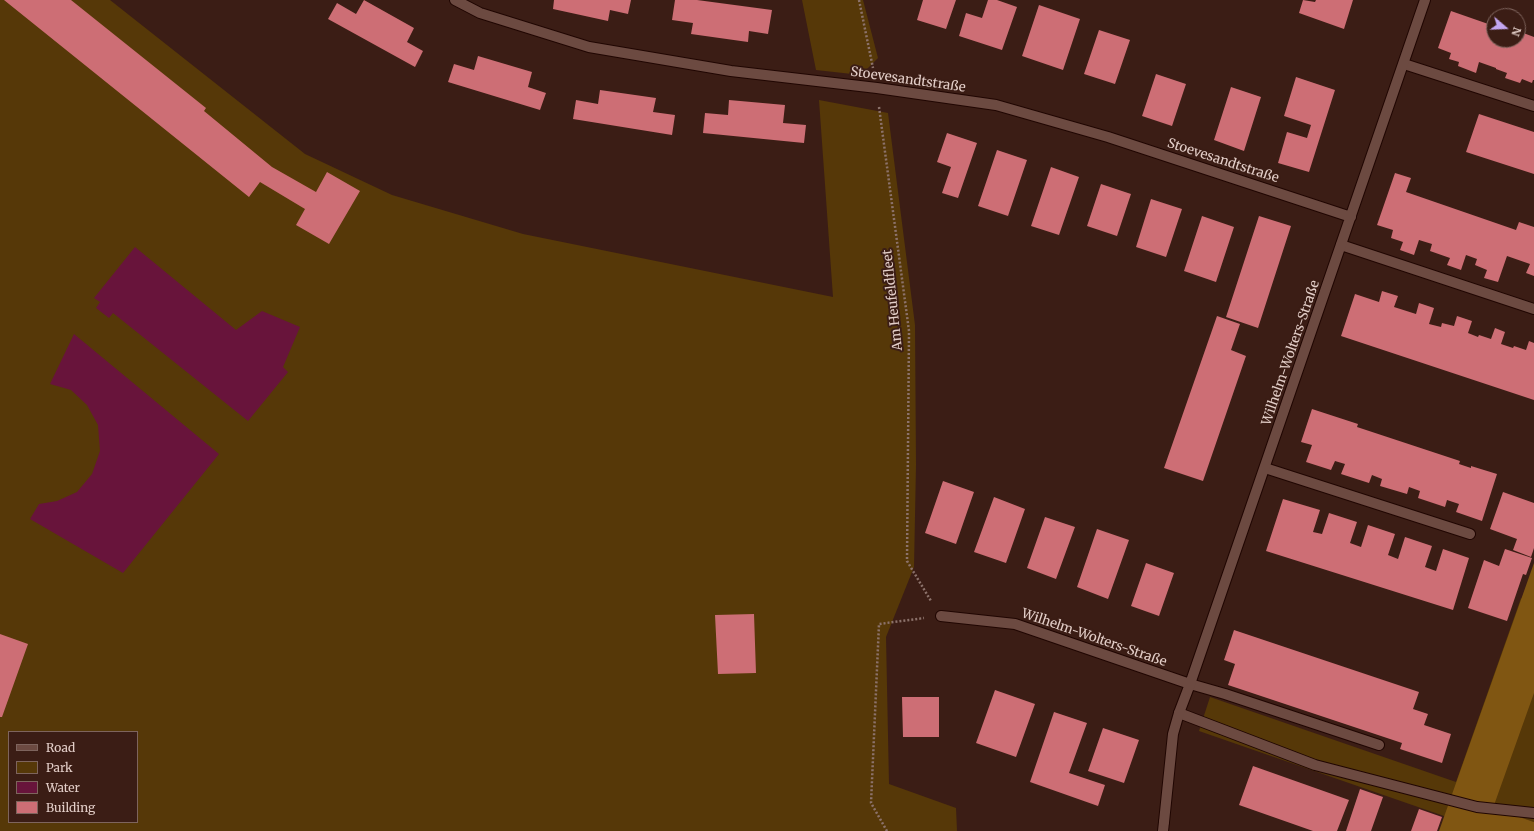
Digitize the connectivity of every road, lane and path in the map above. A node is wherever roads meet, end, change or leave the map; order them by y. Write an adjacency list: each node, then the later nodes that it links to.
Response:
1 (455, 0): 5 (street, Stoevesandtstraße)
2 (859, 0): 5 (path, Am Heufeldfleet)
3 (1425, 0): 4 (street, Wilhelm-Wolters-Straße)
4 (1404, 64): 6 (street); 7 (street, Wilhelm-Wolters-Straße)
5 (877, 88): 7 (street, Stoevesandtstraße); 12 (path, Am Heufeldfleet)
6 (1534, 106)
7 (1351, 217): 8 (street, Wilhelm-Wolters-Straße)
8 (1341, 246): 9 (street); 10 (street, Wilhelm-Wolters-Straße)
9 (1534, 309)
10 (1265, 468): 11 (street); 13 (street, Wilhelm-Wolters-Straße)
11 (1470, 534)
12 (941, 616): 13 (street, Wilhelm-Wolters-Straße); 18 (path)
13 (1190, 684): 14 (street, Wilhelm-Wolters-Straße); 15 (street, Wilhelm-Wolters-Straße)
14 (1179, 713): 16 (street); 17 (street, Wilhelm-Wolters-Straße)
15 (1379, 745)
16 (1534, 813)
17 (1164, 826)
18 (887, 831)

